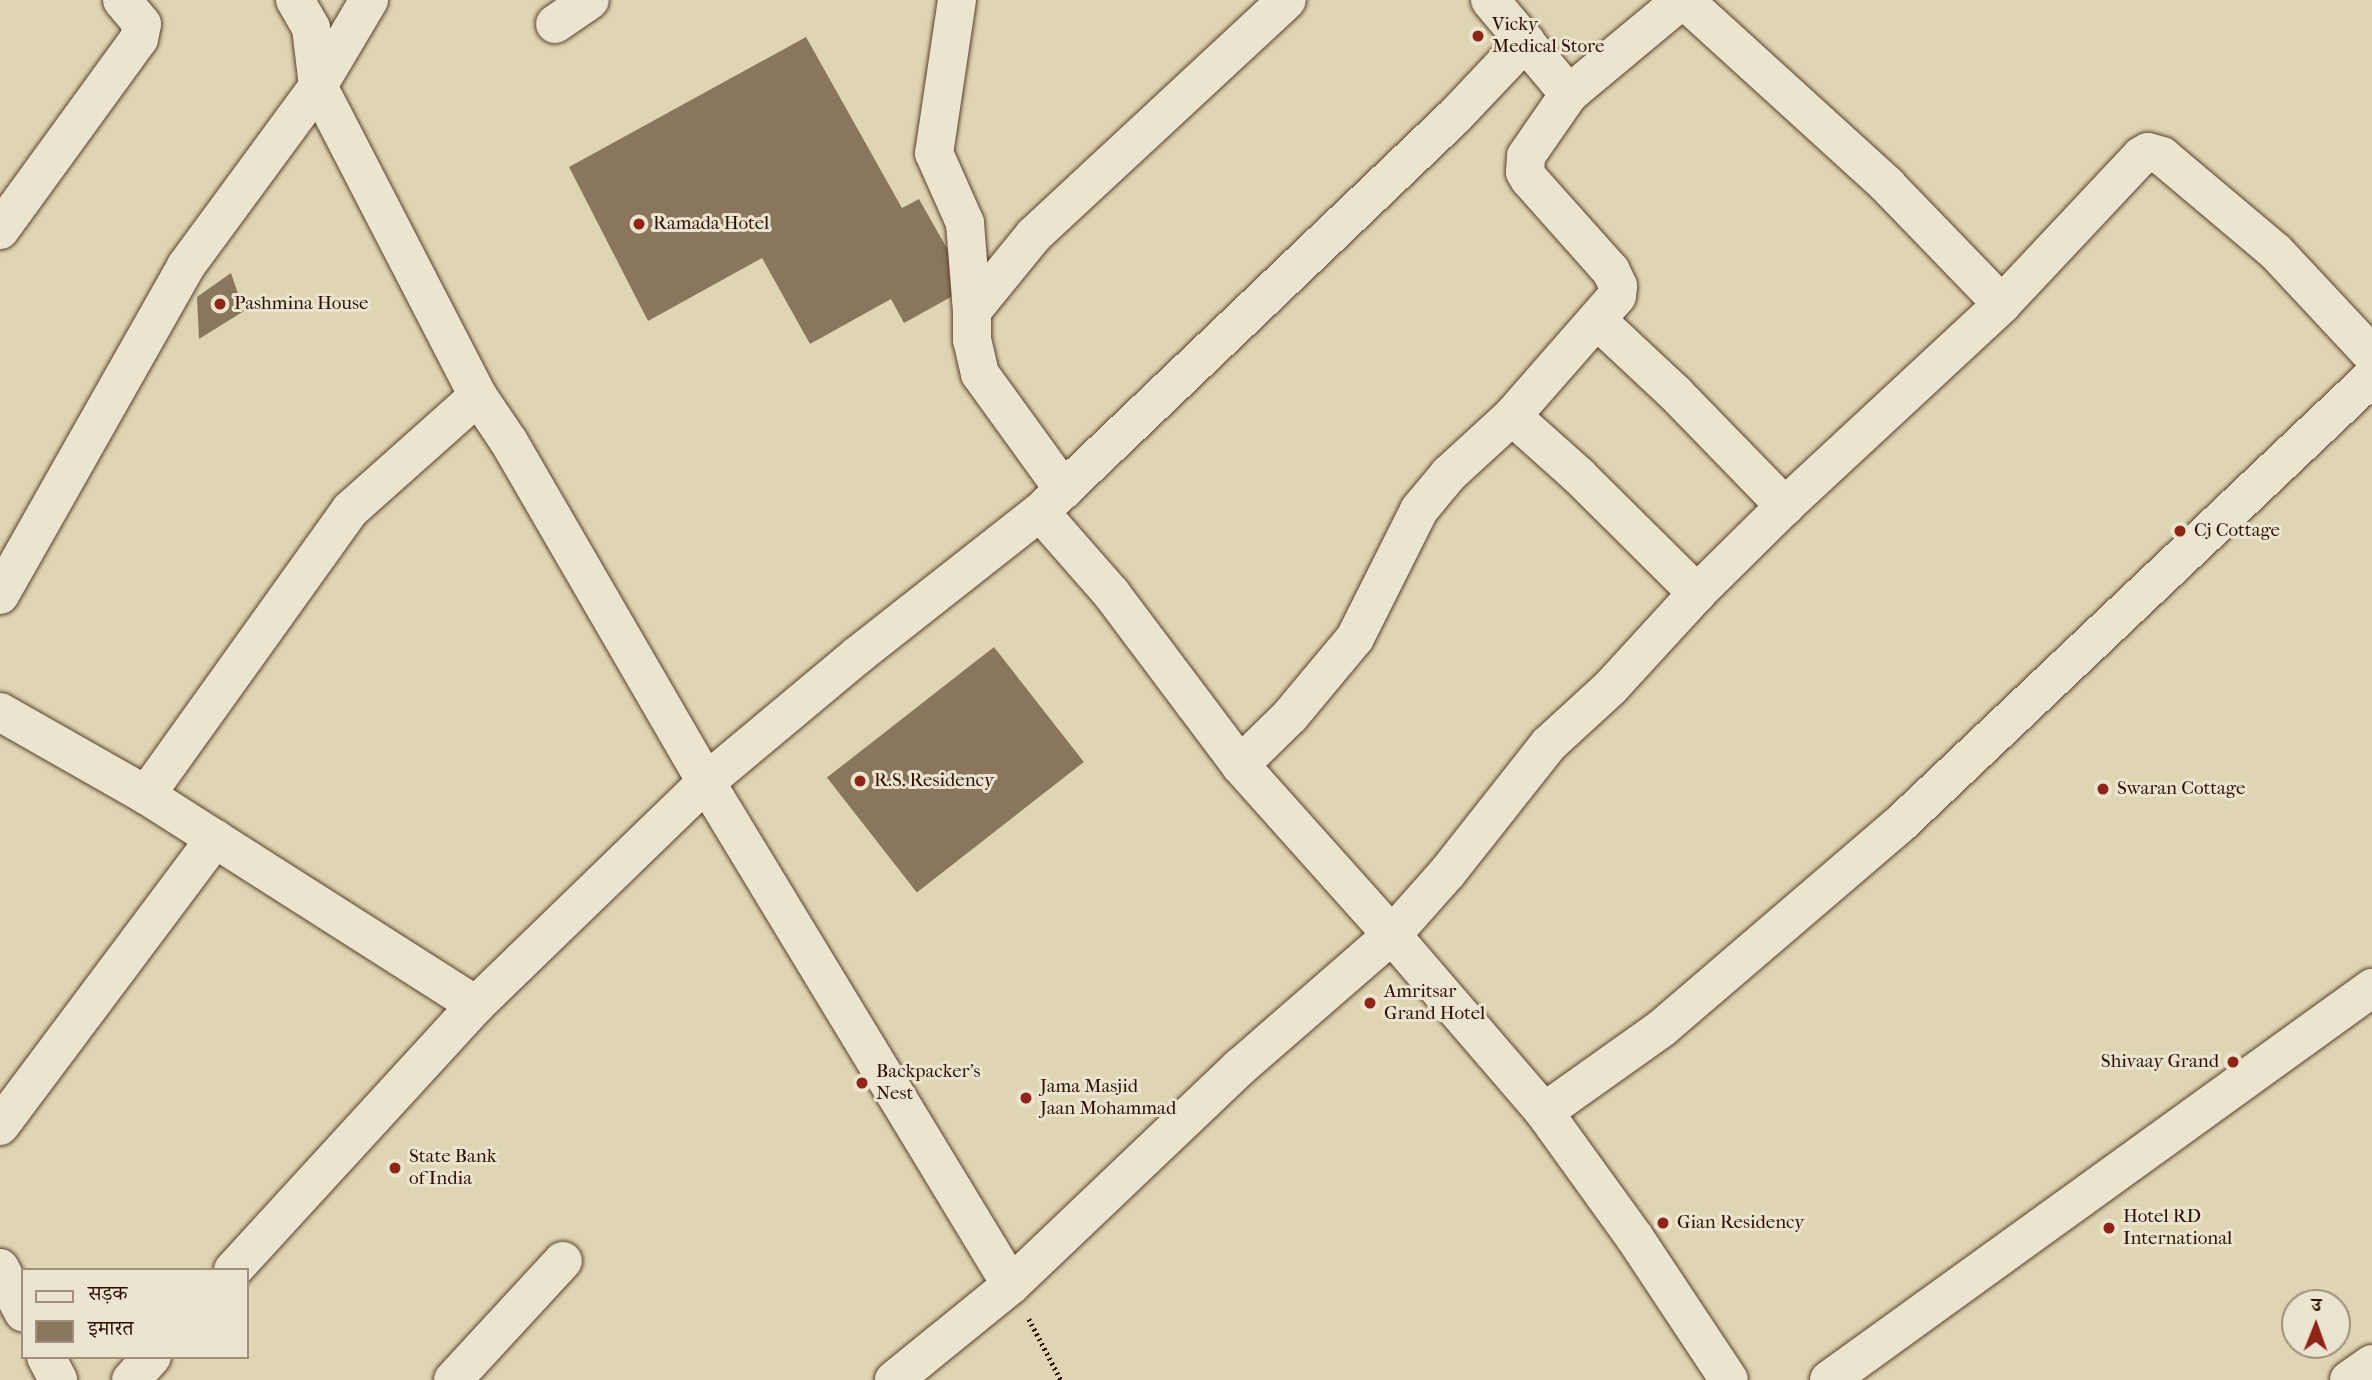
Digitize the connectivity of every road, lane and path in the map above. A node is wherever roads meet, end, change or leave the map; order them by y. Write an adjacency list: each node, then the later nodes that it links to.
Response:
1 (122, 0): 13 (street)
2 (295, 0): 11 (street)
3 (369, 0): 11 (street)
4 (590, 0): 9 (street)
5 (957, 0): 15 (street)
6 (1287, 0): 15 (street)
7 (1490, 0): 10 (street)
8 (1683, 0): 12 (street); 14 (street)
9 (555, 24)
10 (1526, 41): 12 (street); 20 (street)
11 (318, 86): 18 (street); 23 (street)
12 (1569, 94): 16 (street)
13 (0, 230)
14 (2002, 304): 17 (street); 21 (street)
15 (972, 311): 20 (street)
16 (1597, 320): 19 (street); 21 (street)
17 (2371, 374): 32 (street)
18 (478, 396): 26 (street); 27 (street)
19 (1512, 416): 22 (street); 25 (street)
20 (1052, 501): 25 (street); 26 (street)
21 (1785, 506): 22 (street)
22 (1697, 593): 29 (street)
23 (0, 595)
24 (0, 712): 27 (street)
25 (1240, 765): 29 (street)
26 (706, 782): 31 (street); 37 (street)
27 (146, 795): 28 (street)
28 (215, 839): 31 (street); 33 (street)
29 (1392, 935): 32 (street); 37 (street)
30 (2372, 988): 47 (street)
31 (477, 1005): 36 (street)
32 (1544, 1112): 46 (street)
33 (0, 1126)
34 (563, 1261): 43 (street)
35 (0, 1268): 38 (street)
36 (235, 1268)
37 (1011, 1285): 44 (street); 45 (path)
38 (21, 1308)
39 (47, 1359): 41 (street)
40 (150, 1359): 42 (street)
41 (58, 1380)
42 (131, 1380)
43 (453, 1380)
44 (894, 1380)
45 (1061, 1380)
46 (1729, 1380)
47 (1829, 1380)

